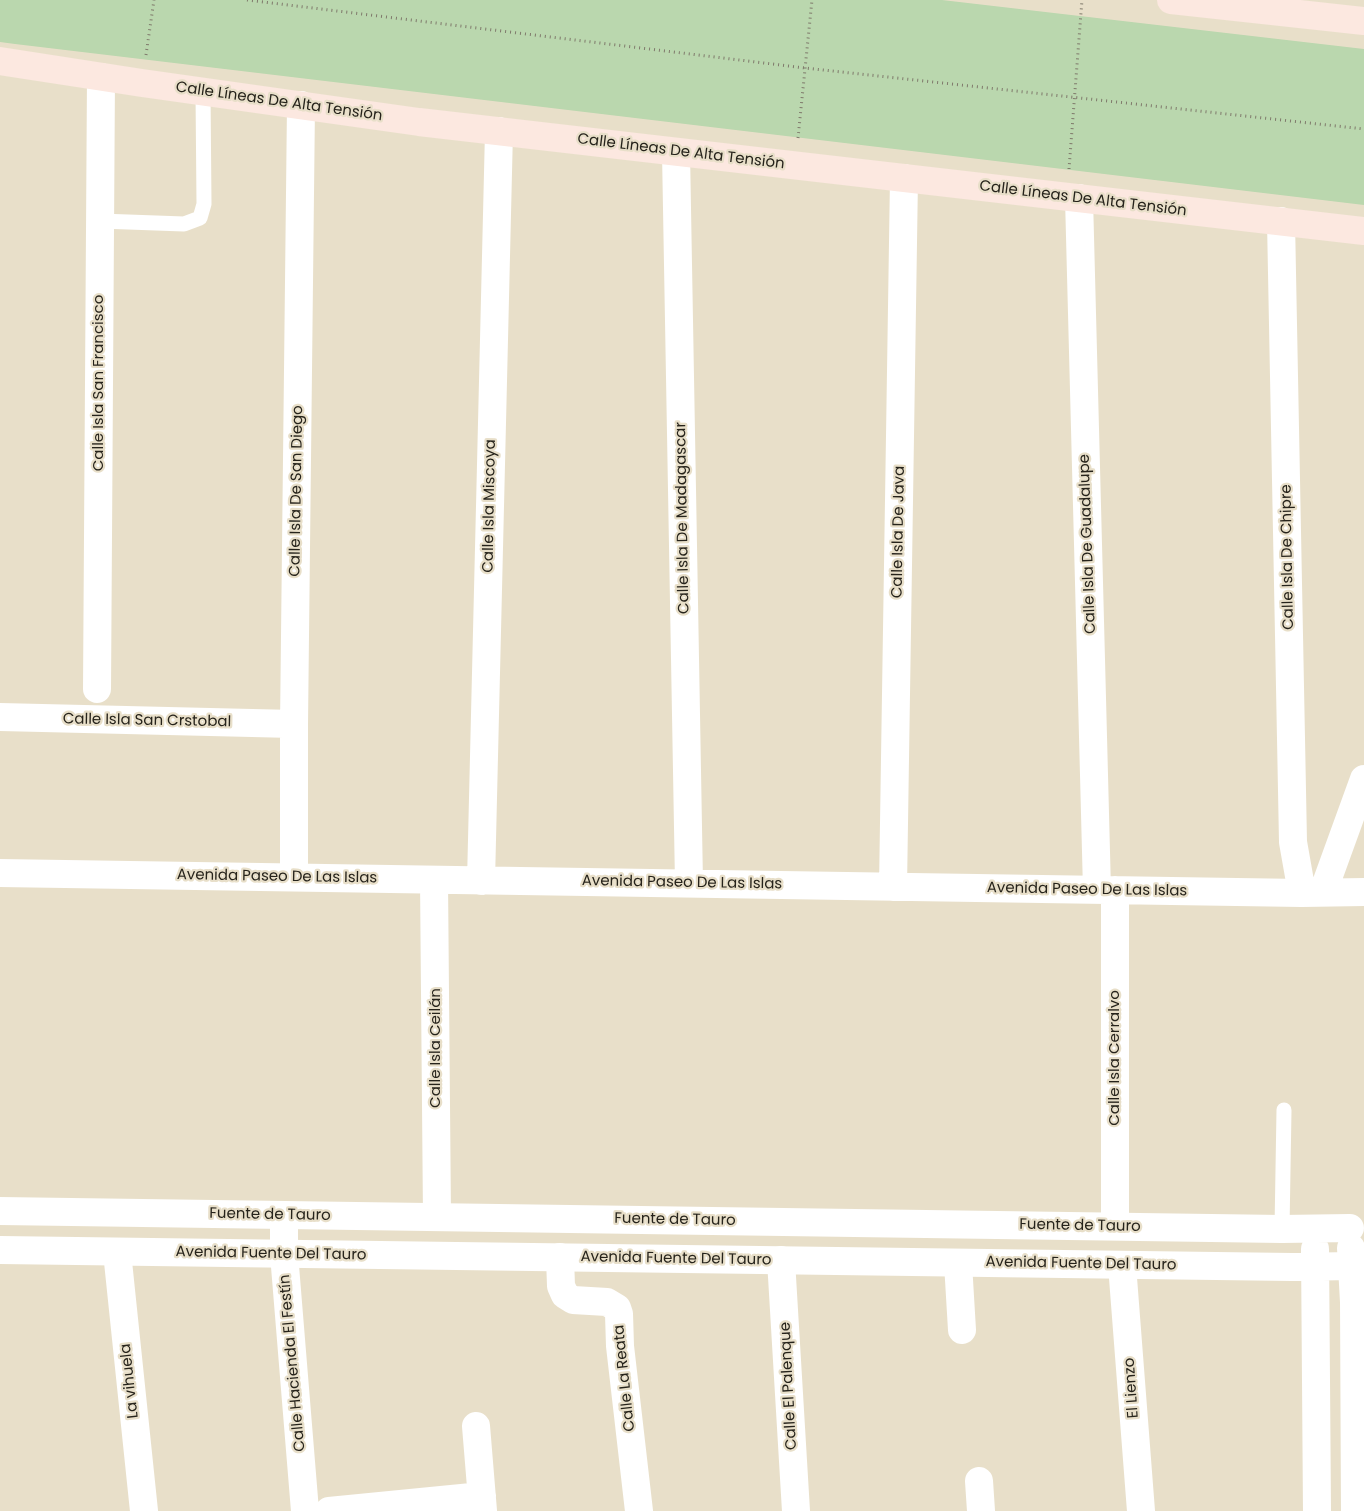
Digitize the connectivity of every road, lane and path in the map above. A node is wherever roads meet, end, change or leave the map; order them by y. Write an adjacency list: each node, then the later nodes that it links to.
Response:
1 (154, 0): 11 (path)
2 (247, 0): 9 (path)
3 (812, 0): 9 (path)
4 (1082, 0): 13 (path)
5 (1171, 0): 6 (main road)
6 (1241, 4): 7 (main road)
7 (1364, 21)
8 (0, 61): 10 (main road, Calle Líneas De Alta Tensión)
9 (805, 68): 13 (path); 18 (path)
10 (101, 77): 11 (main road, Calle Líneas De Alta Tensión); 21 (street, Calle Isla San Francisco)
11 (142, 83): 12 (main road, Calle Líneas De Alta Tensión)
12 (203, 92): 14 (main road, Calle Líneas De Alta Tensión); 21 (lane)
13 (1074, 97): 15 (path); 20 (path)
14 (302, 105): 16 (main road, Calle Líneas De Alta Tensión); 26 (street, Calle Isla De San Diego)
15 (1364, 129)
16 (499, 131): 17 (main road, Calle Líneas De Alta Tensión); 31 (street, Calle Isla Miscoya)
17 (676, 152): 18 (main road, Calle Líneas De Alta Tensión); 32 (street, Calle Isla De Madagascar)
18 (795, 166): 19 (main road, Calle Líneas De Alta Tensión)
19 (904, 178): 20 (main road, Calle Líneas De Alta Tensión); 33 (street, Calle Isla De Java)
20 (1073, 197): 22 (main road, Calle Líneas De Alta Tensión); 34 (street, Calle Isla De Guadalupe)
21 (100, 221): 24 (street, Calle Isla San Francisco)
22 (1281, 221): 23 (main road, Calle Líneas De Alta Tensión); 36 (street, Calle Isla De Chipre)
23 (1364, 231)
24 (98, 689)
25 (0, 717): 26 (street, Calle Isla San Crstobal)
26 (294, 724): 29 (street, Calle Isla De San Diego)
27 (1364, 779): 36 (street)
28 (0, 873): 29 (street, Avenida Paseo De Las Islas)
29 (294, 877): 30 (street, Avenida Paseo De Las Islas)
30 (434, 880): 31 (street, Avenida Paseo De Las Islas); 40 (street, Calle Isla Ceilán)
31 (481, 880): 32 (street, Avenida Paseo De Las Islas)
32 (690, 884): 33 (street, Avenida Paseo De Las Islas)
33 (894, 887): 34 (street, Avenida Paseo De Las Islas)
34 (1106, 890): 36 (street, Avenida Paseo De Las Islas); 41 (street, Calle Isla Cerralvo)
35 (1364, 892): 36 (street, Avenida Paseo De Las Islas)
36 (1312, 893)
37 (1284, 1110): 43 (lane)
38 (0, 1211): 39 (street, Fuente de Tauro)
39 (284, 1215): 40 (street, Fuente de Tauro); 47 (street, Calle Hacienda El Festín)
40 (437, 1217): 41 (street, Fuente de Tauro)
41 (1115, 1226): 43 (street, Fuente de Tauro)
42 (1315, 1228): 43 (street, Fuente de Tauro); 44 (street, Fuente de Tauro); 53 (street)
43 (1282, 1229)
44 (1357, 1233): 50 (street)
45 (0, 1250): 46 (street, Avenida Fuente Del Tauro)
46 (117, 1252): 47 (street, Avenida Fuente Del Tauro); 58 (street, La vihuela)
47 (284, 1254): 48 (street, Avenida Fuente Del Tauro); 59 (street, Calle Hacienda El Festín)
48 (560, 1257): 49 (street, Avenida Fuente Del Tauro); 61 (street, Calle La Reata)
49 (781, 1260): 51 (street, Avenida Fuente Del Tauro); 62 (street, Calle El Palenque)
50 (1358, 1261): 53 (street, Avenida Fuente Del Tauro); 66 (street)
51 (958, 1263): 52 (street, Avenida Fuente Del Tauro); 54 (street)
52 (1122, 1264): 53 (street, Avenida Fuente Del Tauro); 64 (street, El Lienzo)
53 (1315, 1266): 65 (street)
54 (962, 1330)
55 (476, 1426): 57 (street)
56 (979, 1481): 63 (street)
57 (483, 1504): 60 (street)
58 (144, 1511)
59 (304, 1511)
60 (328, 1511)
61 (640, 1511)
62 (796, 1511)
63 (981, 1511)
64 (1141, 1511)
65 (1317, 1511)
66 (1355, 1511)

